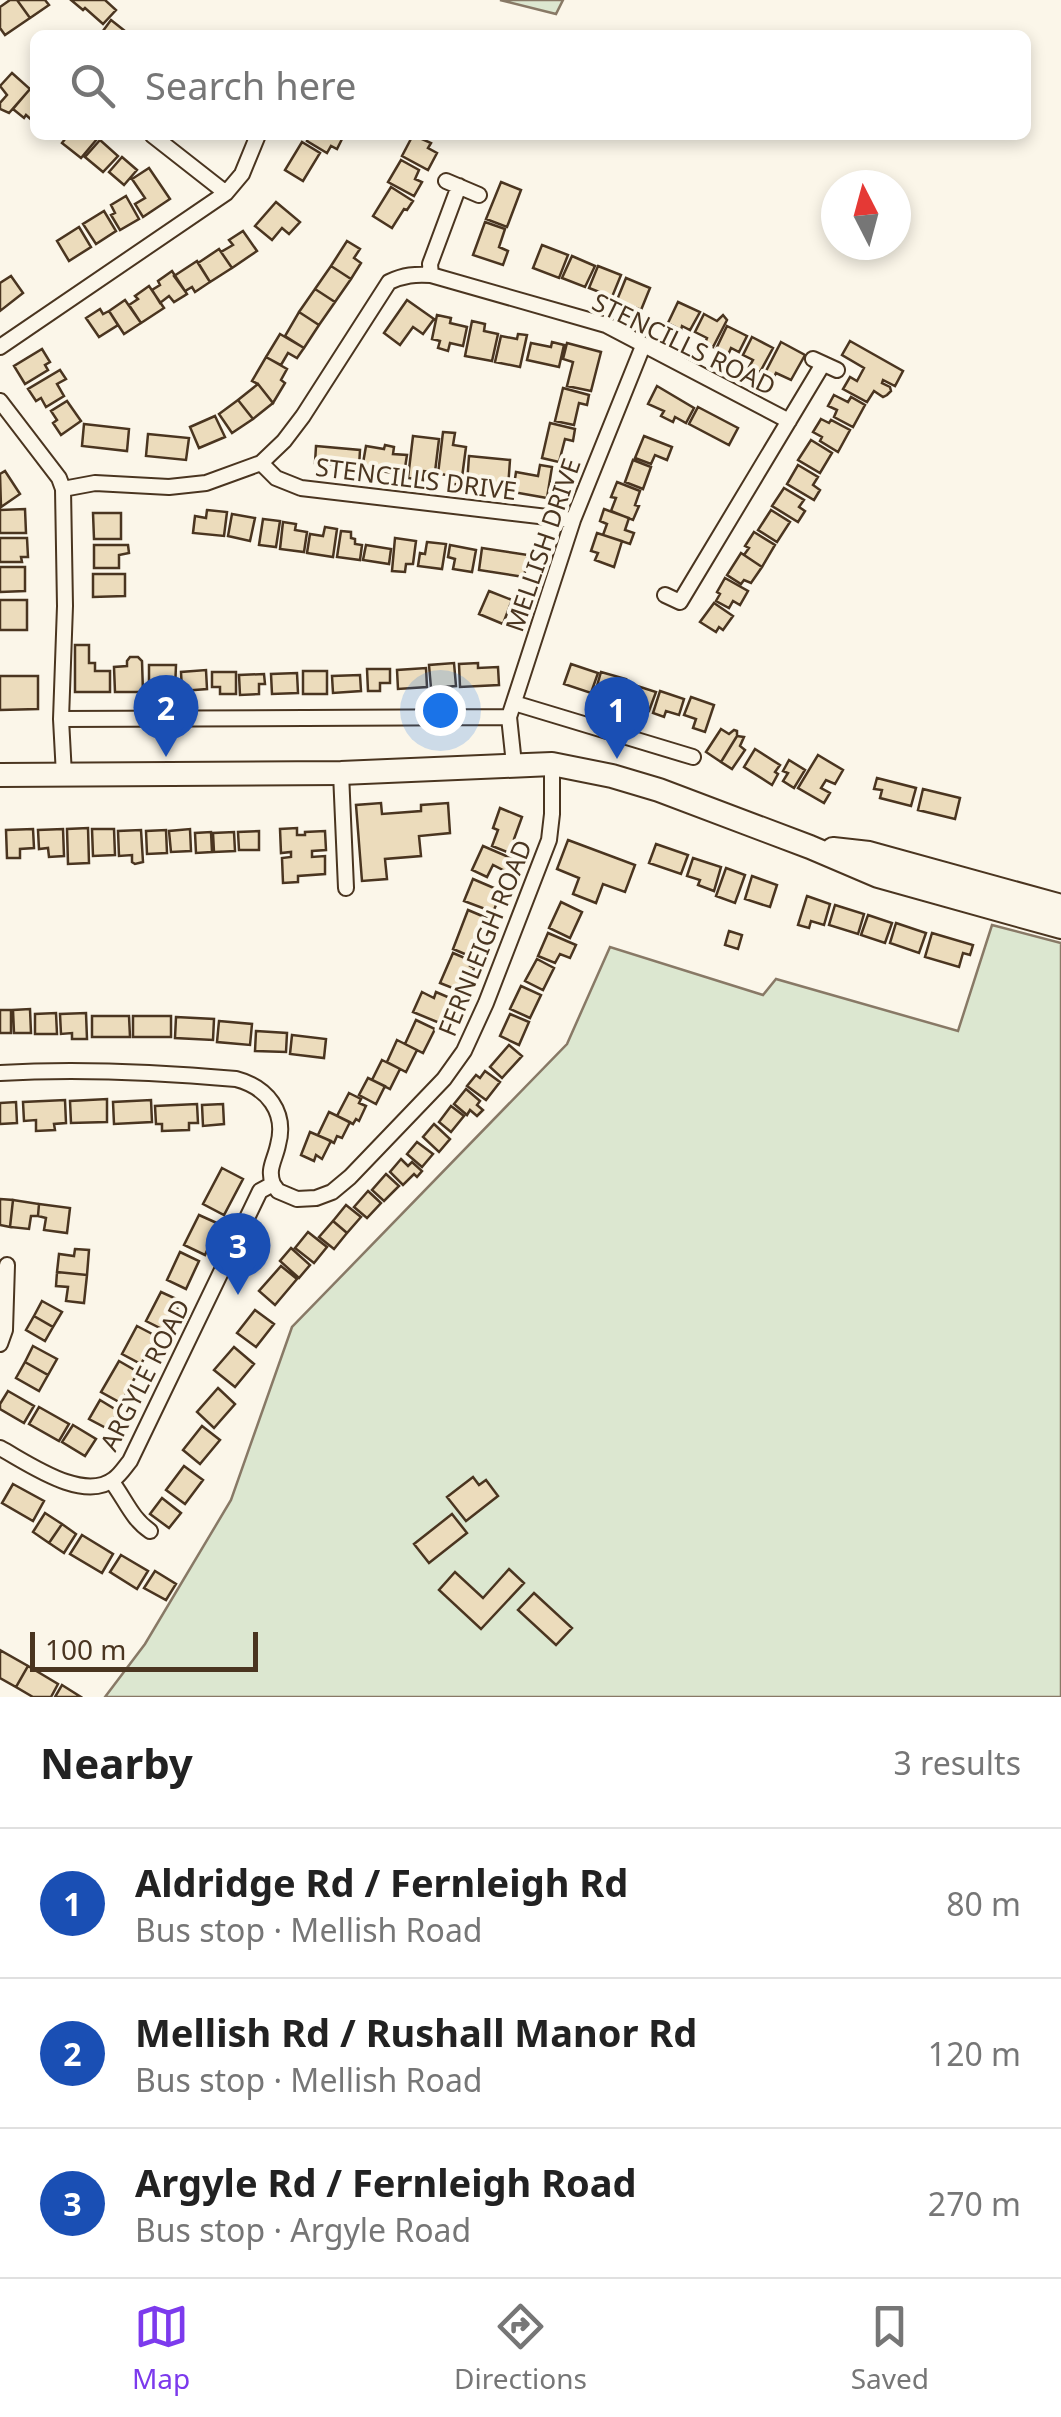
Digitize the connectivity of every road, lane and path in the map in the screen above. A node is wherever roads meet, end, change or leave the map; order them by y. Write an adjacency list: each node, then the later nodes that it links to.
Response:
1 (158, 140): 3 (street)
2 (256, 140): 3 (street)
3 (226, 194): 6 (street)
4 (479, 195): 5 (street)
5 (432, 275): 7 (street, STENCILLS ROAD); 11 (street)
6 (0, 346)
7 (643, 346): 10 (street, STENCILLS ROAD); 13 (street, MELLISH DRIVE)
8 (824, 364): 10 (street)
9 (0, 401): 12 (street)
10 (789, 421): 14 (street)
11 (261, 463): 12 (street); 13 (street, STENCILLS DRIVE)
12 (63, 489): 16 (street)
13 (572, 520): 15 (street, MELLISH DRIVE)
14 (665, 595)
15 (512, 710): 16 (street); 17 (street); 18 (street, MELLISH DRIVE)
16 (62, 719): 21 (street)
17 (693, 757)
18 (514, 764): 19 (main road); 20 (main road)
19 (552, 764): 23 (main road); 28 (street, FERNLEIGH ROAD)
20 (341, 772): 21 (main road); 24 (street)
21 (64, 775): 22 (main road)
22 (0, 776)
23 (810, 847): 25 (main road); 26 (main road)
24 (346, 888)
25 (1061, 906)
26 (1061, 927)
27 (0, 1073): 28 (street)
28 (272, 1184): 33 (street, ARGYLE ROAD)
29 (4, 1264): 30 (street); 31 (street)
30 (26, 1264)
31 (0, 1344)
32 (0, 1448): 33 (street, ARGYLE ROAD)
33 (112, 1482): 34 (street, ARGYLE ROAD)
34 (139, 1528)

